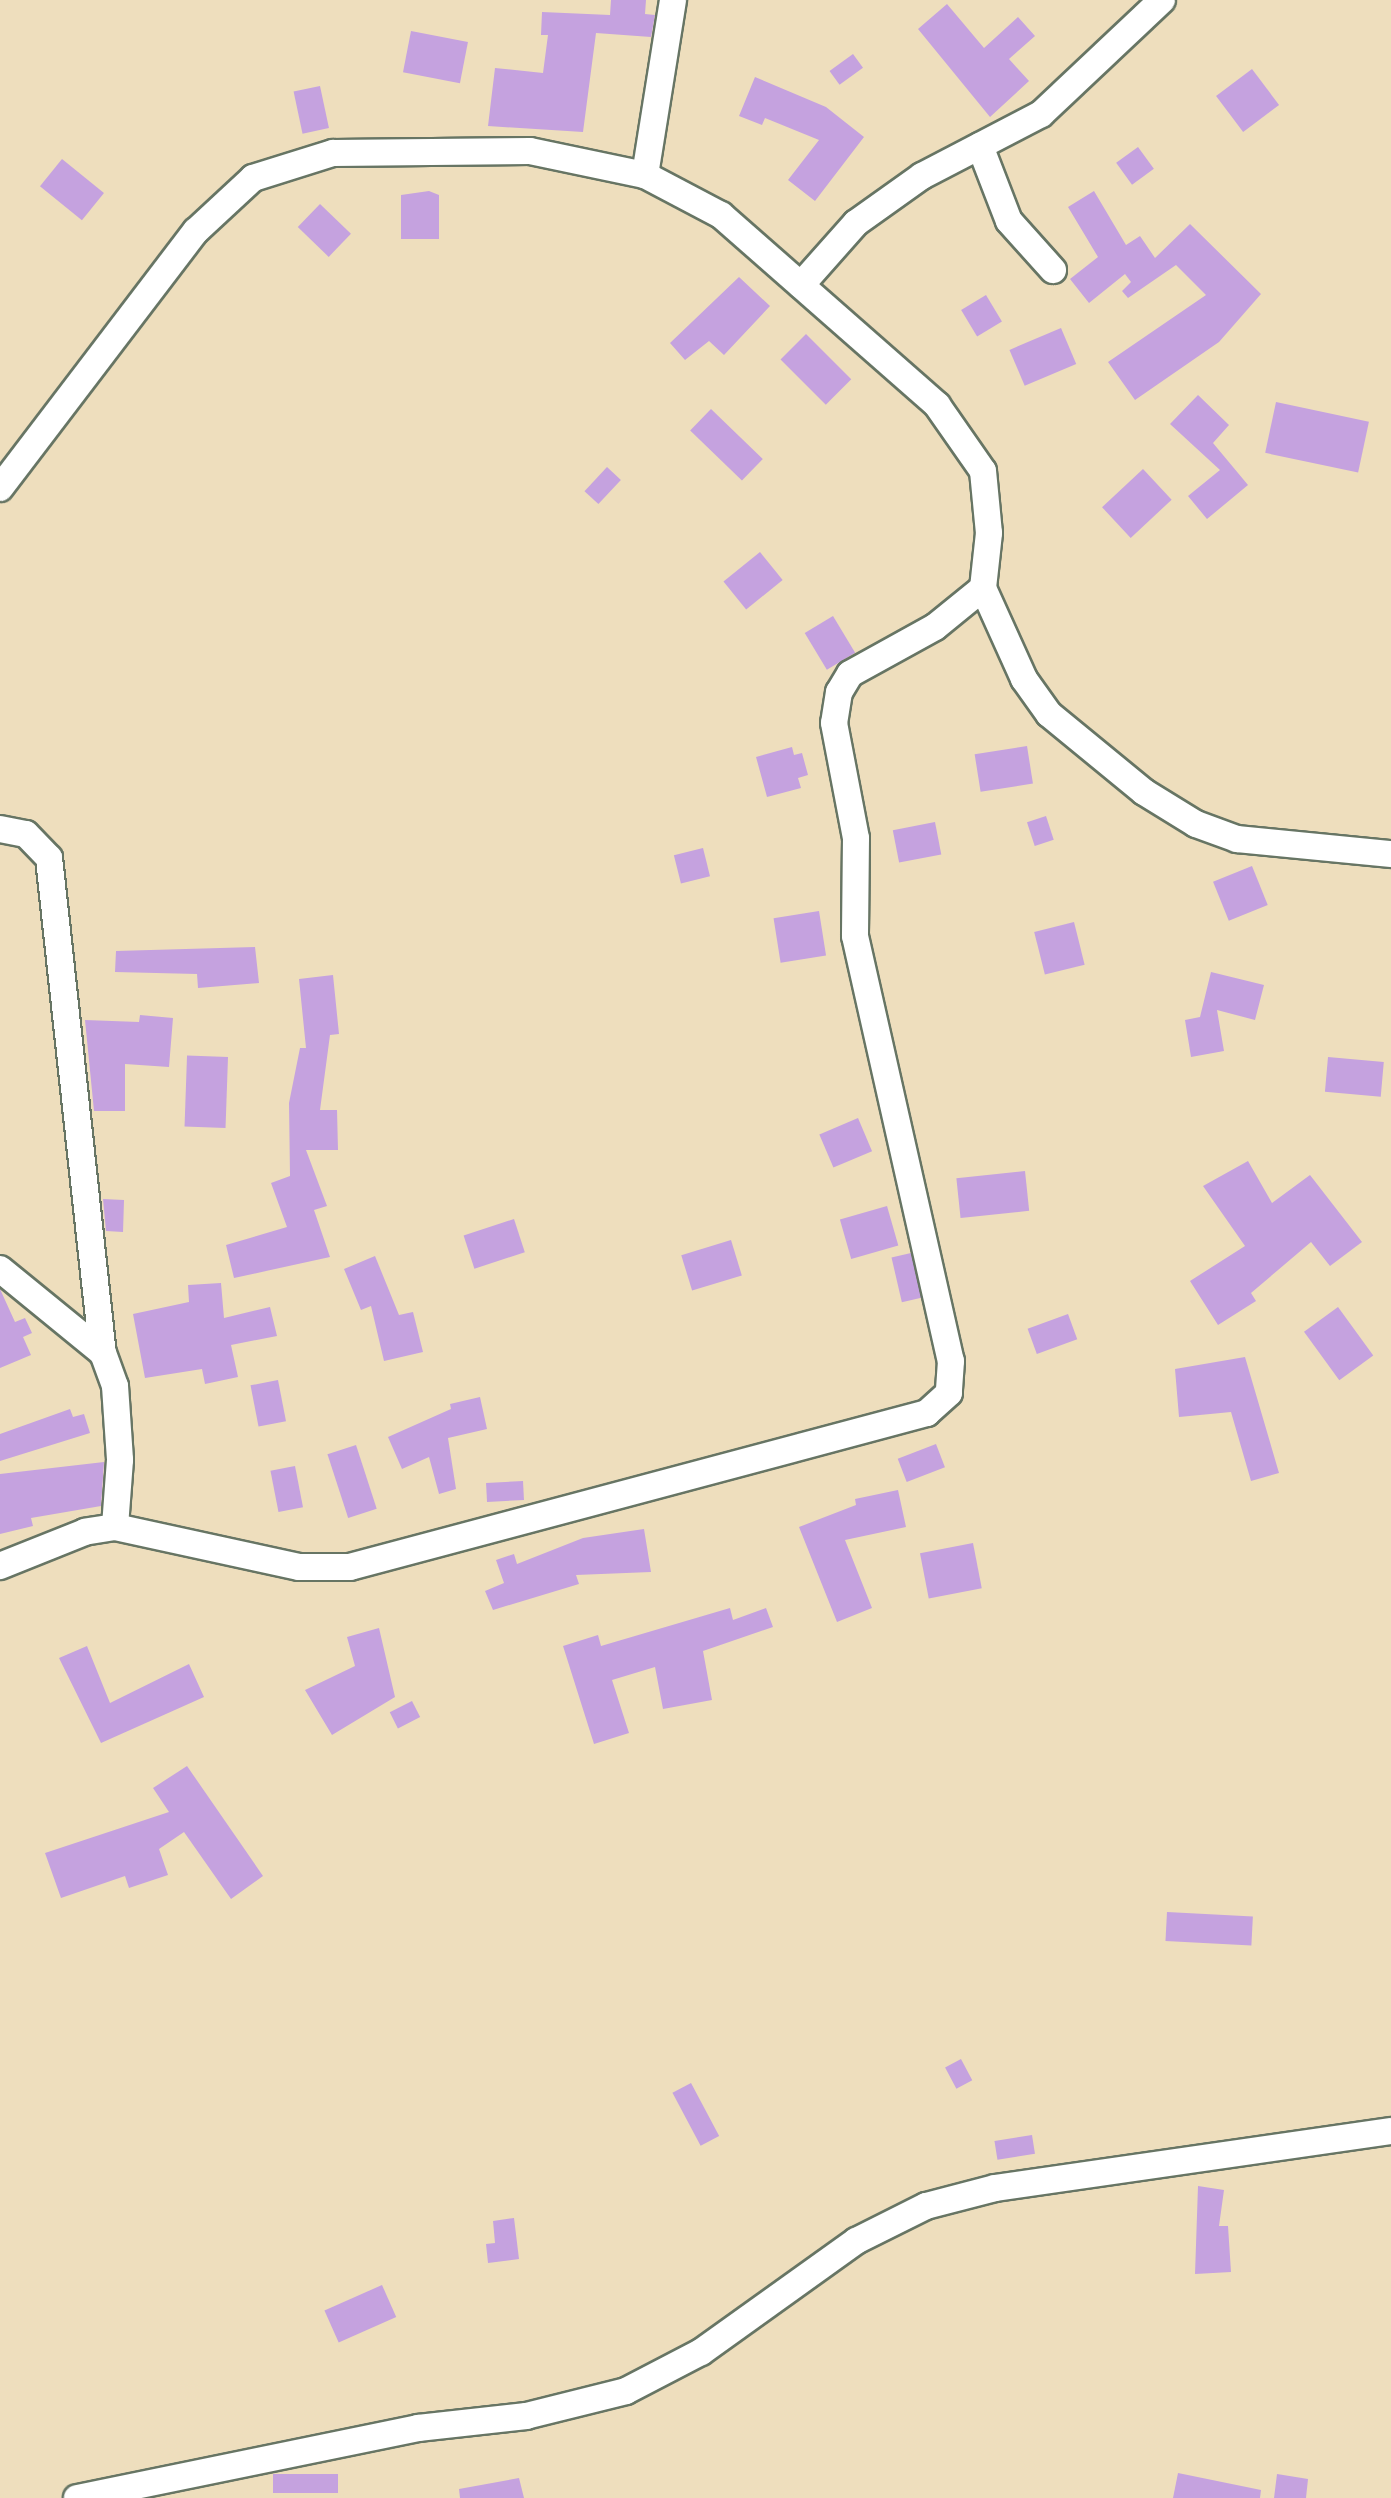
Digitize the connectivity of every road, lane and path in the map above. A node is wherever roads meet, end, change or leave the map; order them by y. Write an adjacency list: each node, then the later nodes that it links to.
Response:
1 (673, 0): 4 (street)
2 (1157, 3): 3 (street)
3 (979, 146): 5 (street); 6 (street)
4 (645, 175): 6 (street); 7 (street)
5 (1053, 271)
6 (801, 285): 8 (street)
7 (0, 488)
8 (982, 588): 10 (street); 13 (street)
9 (0, 830): 12 (street)
10 (1391, 854)
11 (0, 1269): 12 (street)
12 (103, 1353): 13 (street)
13 (115, 1527): 14 (street)
14 (0, 1566)
15 (1391, 2131): 16 (street)
16 (77, 2498)

